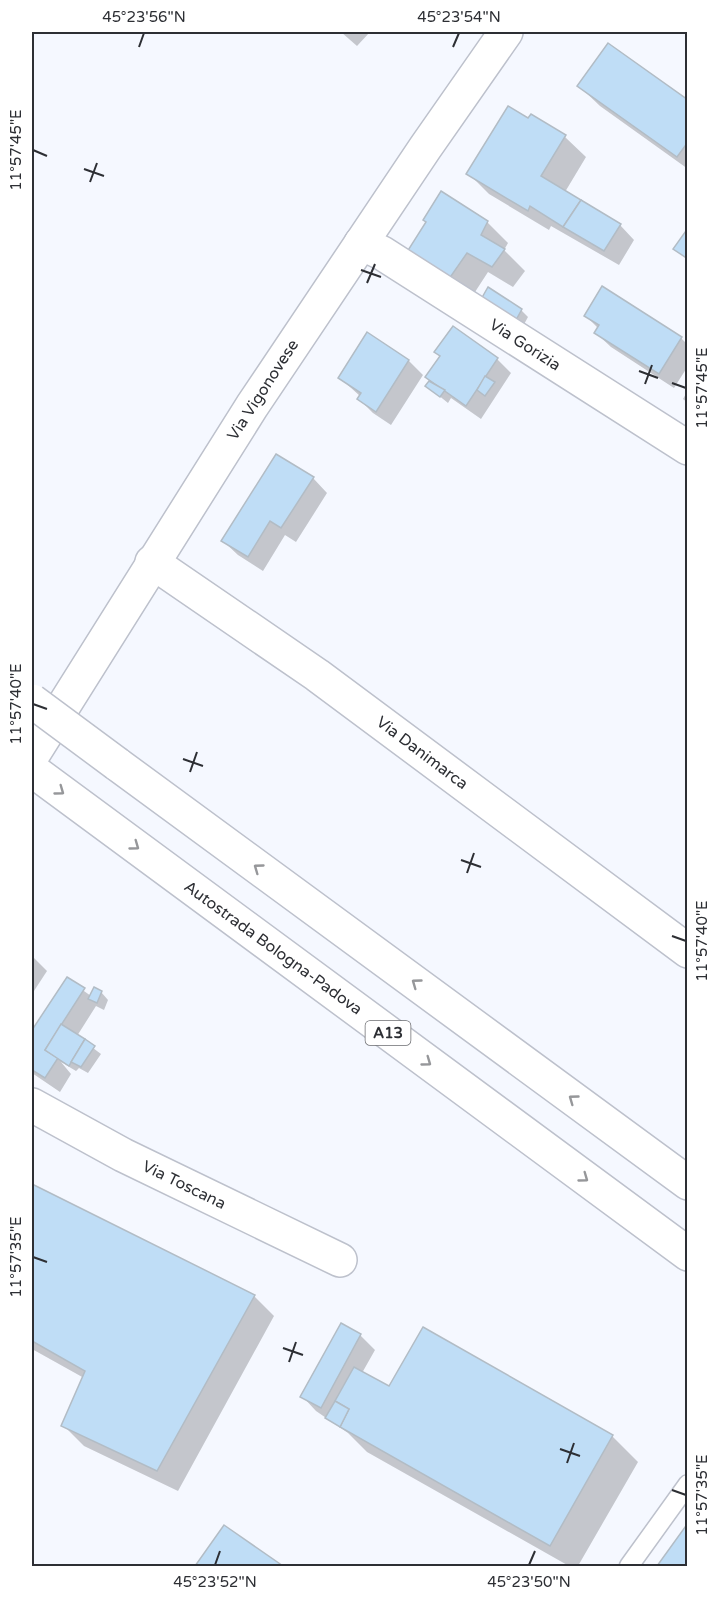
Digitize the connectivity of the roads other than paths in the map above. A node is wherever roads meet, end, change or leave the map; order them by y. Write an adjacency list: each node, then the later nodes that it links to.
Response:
1 (506, 32): 2 (main road, Via Vigonovese)
2 (361, 243): 3 (main road, Via Gorizia); 4 (main road, Via Vigonovese)
3 (687, 448)
4 (152, 562): 6 (main road, Via Vigonovese); 8 (main road, Via Danimarca)
5 (32, 701): 10 (main road, one-way to 5, bridge)
6 (32, 756)
7 (32, 770): 11 (main road, Autostrada Bologna-Padova / A13, one-way to 11)
8 (687, 951)
9 (32, 1105): 12 (main road, Via Toscana)
10 (687, 1183)
11 (687, 1254)
12 (340, 1260)
13 (687, 1484): 14 (lane)
14 (629, 1566)

